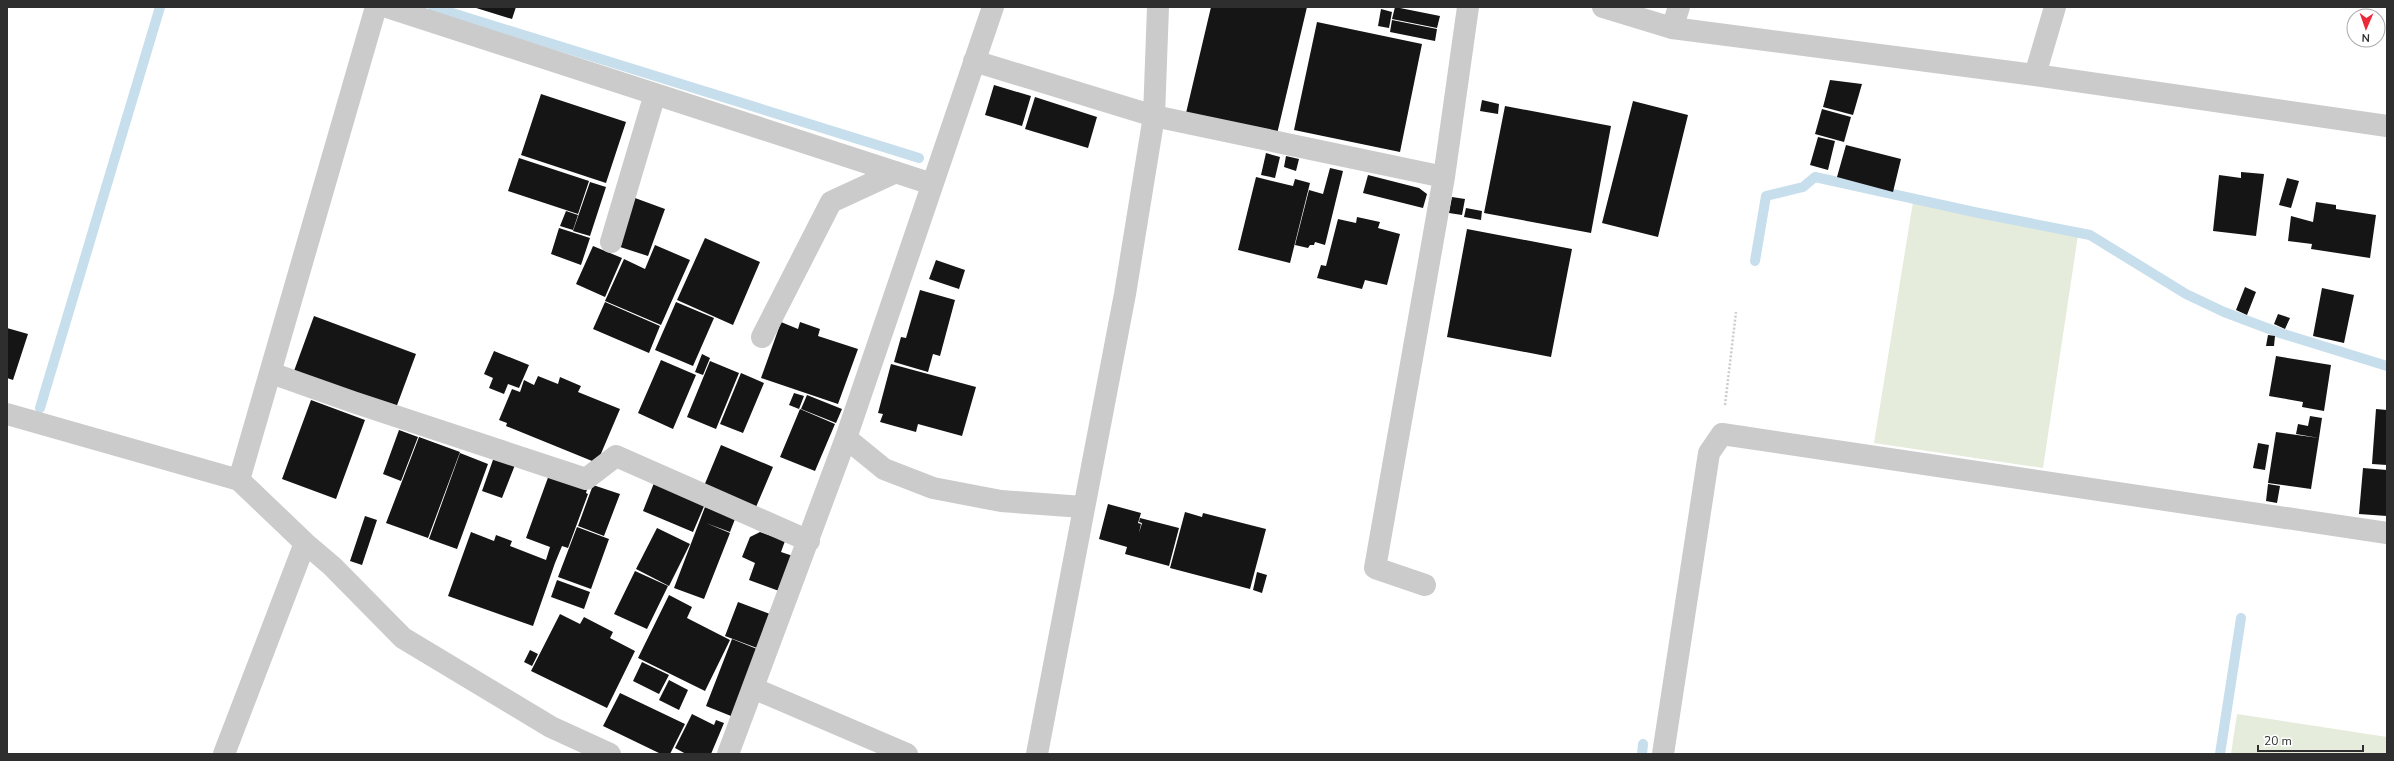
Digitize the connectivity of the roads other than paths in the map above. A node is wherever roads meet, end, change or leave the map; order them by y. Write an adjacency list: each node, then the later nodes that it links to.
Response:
1 (376, 7): 20 (street)
2 (388, 7): 12 (street)
3 (993, 7): 10 (street)
4 (1158, 7): 13 (street)
5 (1468, 7): 16 (street)
6 (1602, 7): 9 (street)
7 (1679, 7): 9 (street)
8 (2055, 7): 11 (street)
9 (1672, 28): 11 (street)
10 (974, 61): 13 (street); 17 (street)
11 (2035, 75): 14 (street)
12 (655, 94): 15 (street); 18 (street)
13 (1154, 116): 16 (street); 24 (street)
14 (2387, 126)
15 (896, 172): 17 (street); 19 (street)
16 (1444, 176): 28 (street)
17 (932, 184): 22 (street)
18 (611, 242)
19 (762, 337)
20 (271, 373): 23 (street); 26 (street)
21 (7, 414): 23 (street)
22 (846, 438): 24 (street); 26 (street)
23 (239, 480): 27 (street)
24 (1083, 507): 34 (street)
25 (2387, 533): 35 (street)
26 (809, 541): 29 (street)
27 (305, 543): 30 (street); 31 (street)
28 (1425, 585)
29 (753, 688): 32 (street); 33 (street)
30 (226, 753)
31 (610, 754)
32 (728, 754)
33 (908, 754)
34 (1037, 754)
35 (1663, 754)

